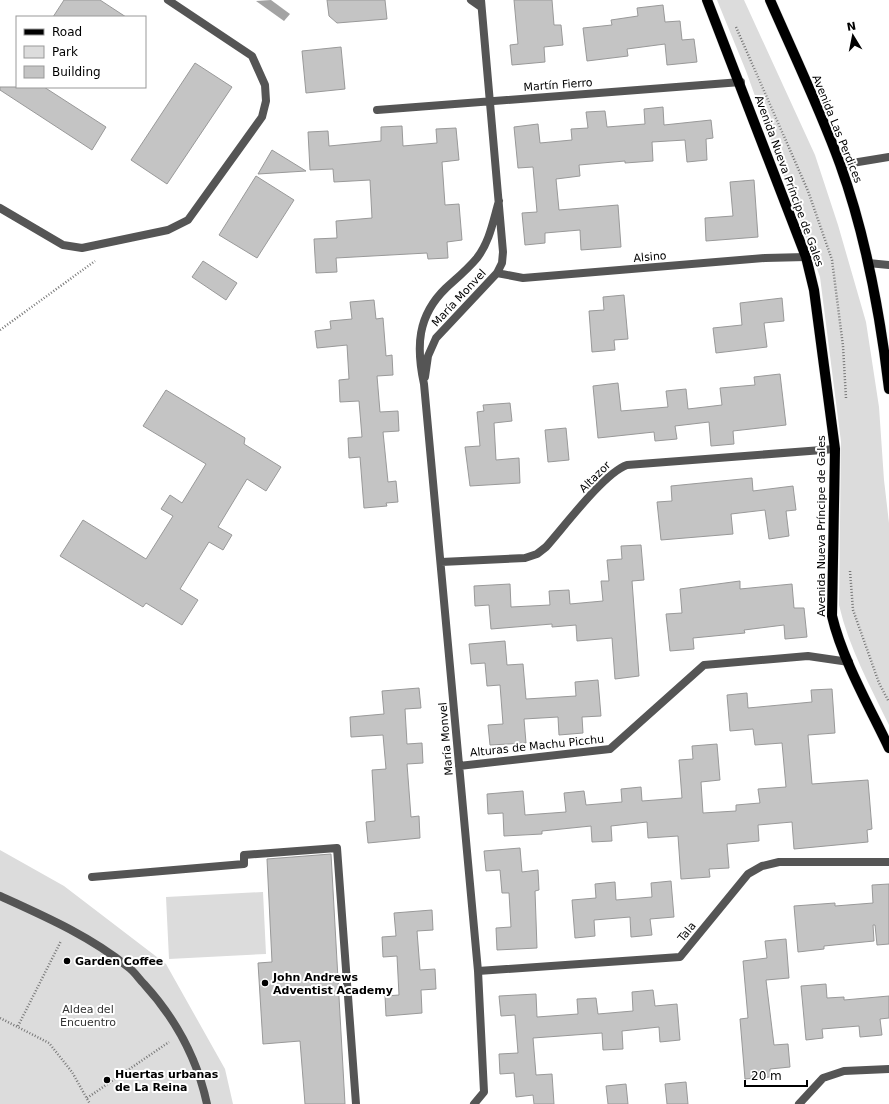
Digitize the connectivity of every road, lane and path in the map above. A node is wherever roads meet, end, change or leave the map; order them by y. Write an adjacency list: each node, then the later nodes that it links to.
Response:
1 (168, 0): 12 (street)
2 (471, 0): 5 (street)
3 (708, 0): 6 (main road, Avenida Nueva Príncipe de Gales)
4 (770, 0): 10 (main road, Avenida Las Perdices)
5 (481, 3): 7 (street, María Monvel)
6 (740, 82): 7 (street, Martín Fierro); 14 (main road, Avenida Nueva Príncipe de Gales)
7 (490, 101): 8 (street, Martín Fierro); 11 (street, María Monvel)
8 (377, 110)
9 (889, 157): 10 (street)
10 (840, 165): 15 (main road, Avenida Las Perdices)
11 (499, 201): 17 (street, María Monvel); 19 (street, María Monvel)
12 (0, 208)
13 (101, 257): 18 (path)
14 (806, 257): 17 (street, Alsino); 21 (main road, Avenida Nueva Príncipe de Gales)
15 (868, 263): 16 (street); 20 (main road, Avenida Las Perdices)
16 (889, 265)
17 (497, 273): 19 (street, María Monvel)
18 (0, 330)
19 (424, 384): 22 (street, María Monvel)
20 (889, 389)
21 (835, 449): 22 (street, Altazor); 23 (main road, Avenida Nueva Príncipe de Gales)
22 (440, 562): 25 (street, María Monvel)
23 (849, 662): 24 (main road, Avenida Nueva Príncipe de Gales); 25 (street, Alturas de Machu Picchu)
24 (889, 748)
25 (459, 766): 30 (street, María Monvel)
26 (889, 862): 30 (street, Tala)
27 (92, 877): 39 (street)
28 (0, 896): 29 (street)
29 (67, 928): 32 (path); 33 (street)
30 (478, 971): 35 (street, María Monvel)
31 (0, 1018): 32 (path)
32 (18, 1026): 36 (path)
33 (181, 1034): 36 (path); 38 (street)
34 (889, 1069): 42 (street)
35 (484, 1092): 40 (street); 41 (street, María Monvel)
36 (87, 1098): 37 (path)
37 (90, 1104)
38 (207, 1104)
39 (356, 1104)
40 (474, 1104)
41 (485, 1104)
42 (799, 1104)

